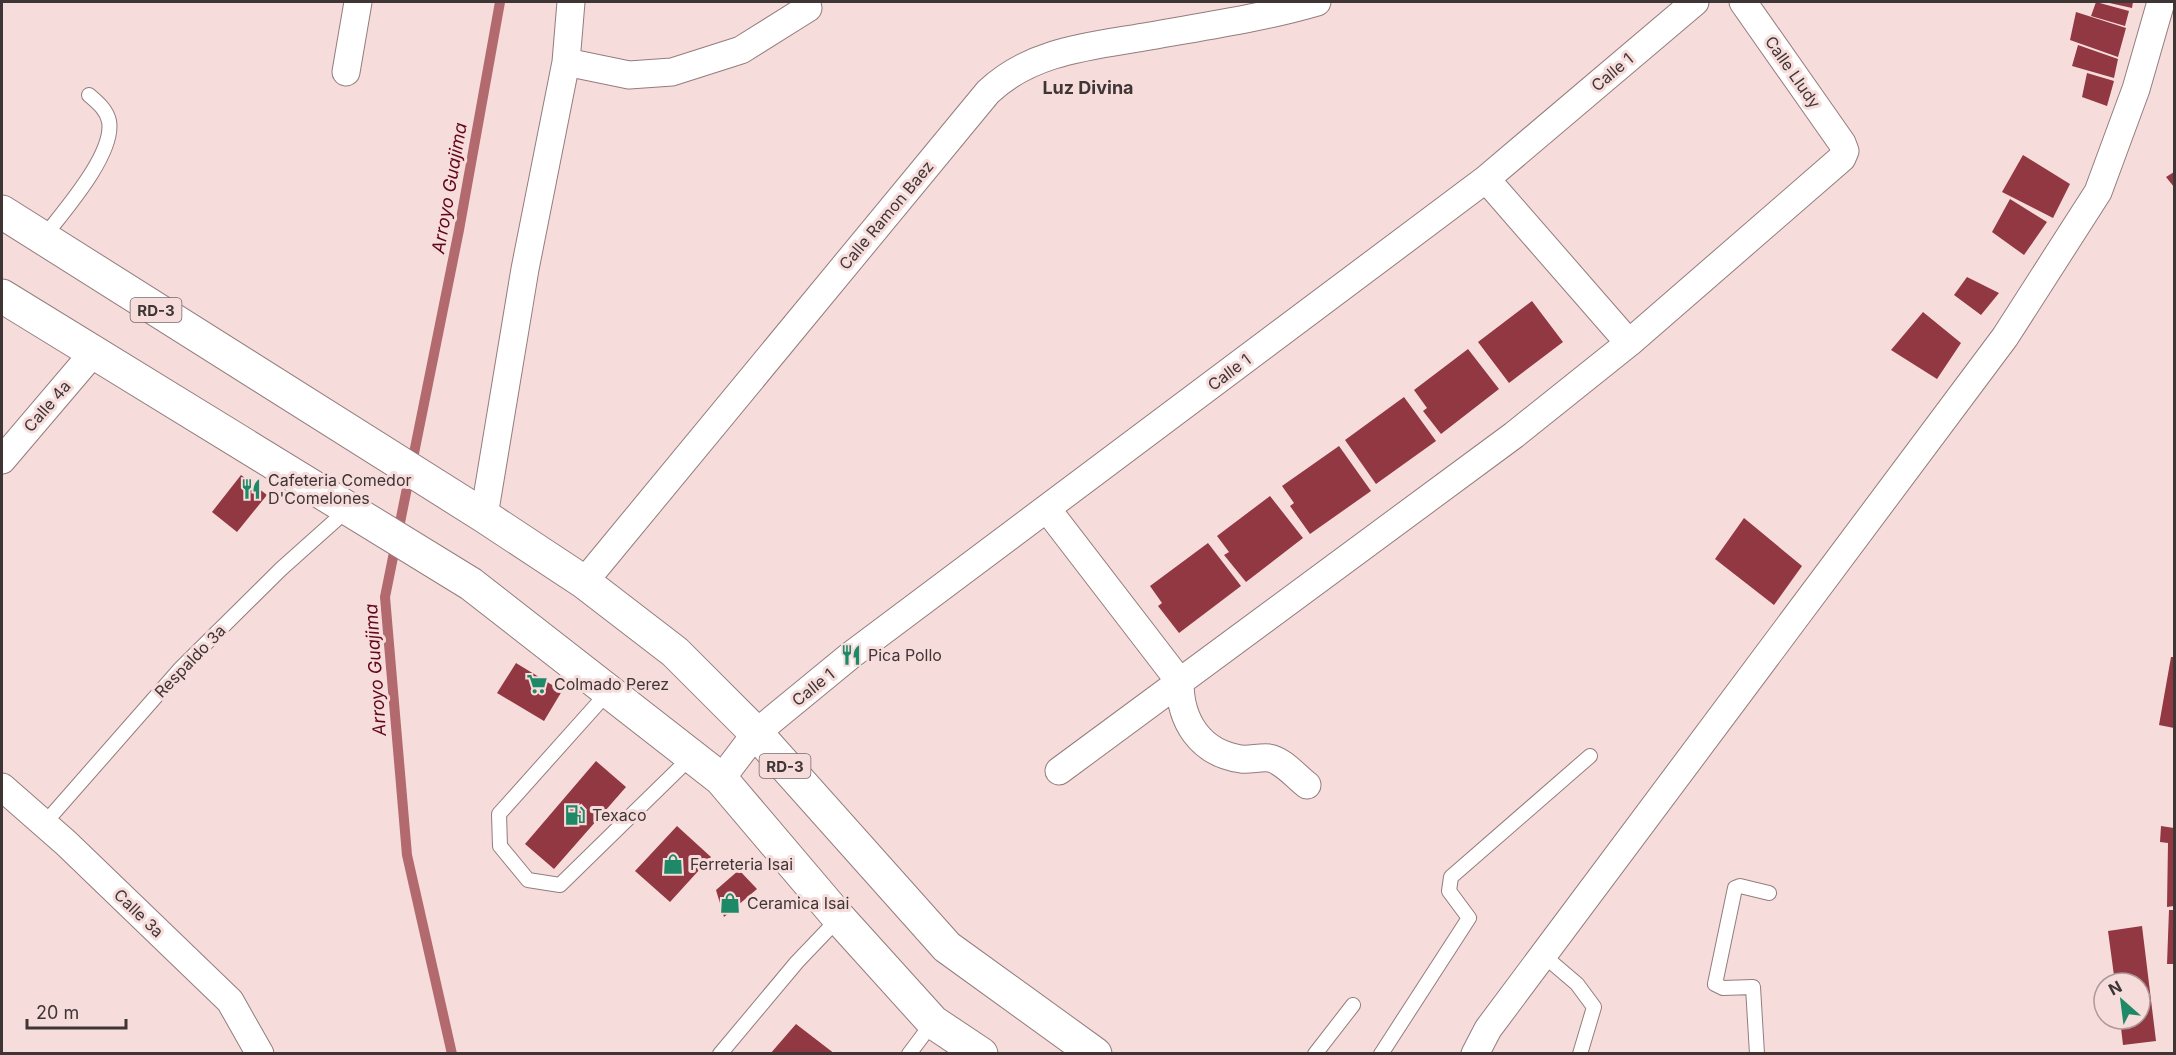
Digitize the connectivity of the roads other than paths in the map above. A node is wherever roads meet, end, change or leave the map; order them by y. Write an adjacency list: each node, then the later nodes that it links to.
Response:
1 (358, 2): 10 (street)
2 (571, 2): 9 (street)
3 (1317, 2): 7 (street, Calle Ramon Baez)
4 (1695, 2): 12 (street, Calle 1)
5 (1743, 2): 16 (street, Calle Lludy)
6 (2161, 2): 35 (street)
7 (1277, 7): 22 (street, Calle Ramon Baez)
8 (808, 8): 9 (street)
9 (566, 62): 19 (street)
10 (346, 72)
11 (89, 95): 14 (lane)
12 (1486, 179): 16 (street); 20 (street, Calle 1)
13 (2, 212): 14 (main road, RD-3)
14 (43, 238): 19 (main road, RD-3)
15 (2, 296): 17 (main road)
16 (1629, 343): 23 (street)
17 (93, 353): 18 (street, Calle 4a); 21 (main road)
18 (2, 460)
19 (470, 508): 22 (main road, RD-3)
20 (1047, 509): 23 (street); 25 (street, Calle 1)
21 (347, 510): 24 (main road); 32 (lane, Respaldo 3a)
22 (584, 582): 25 (main road, RD-3)
23 (1180, 682): 28 (street); 30 (street)
24 (609, 691): 26 (main road); 26 (lane)
25 (756, 733): 29 (street, Calle 1); 42 (main road, RD-3)
26 (692, 756): 29 (main road)
27 (1590, 756): 44 (lane)
28 (1059, 771)
29 (721, 778): 34 (main road)
30 (1307, 785)
31 (2, 787): 32 (street, Calle 3a)
32 (45, 824): 38 (street, Calle 3a)
33 (1769, 893): 47 (lane)
34 (839, 918): 37 (main road); 39 (lane)
35 (1543, 955): 45 (street); 46 (lane)
36 (1353, 1005): 43 (lane)
37 (933, 1022): 40 (lane); 41 (main road)
38 (260, 1053)
39 (720, 1053)
40 (909, 1053)
41 (981, 1053)
42 (1095, 1053)
43 (1315, 1053)
44 (1381, 1053)
45 (1475, 1053)
46 (1581, 1053)
47 (1757, 1053)

